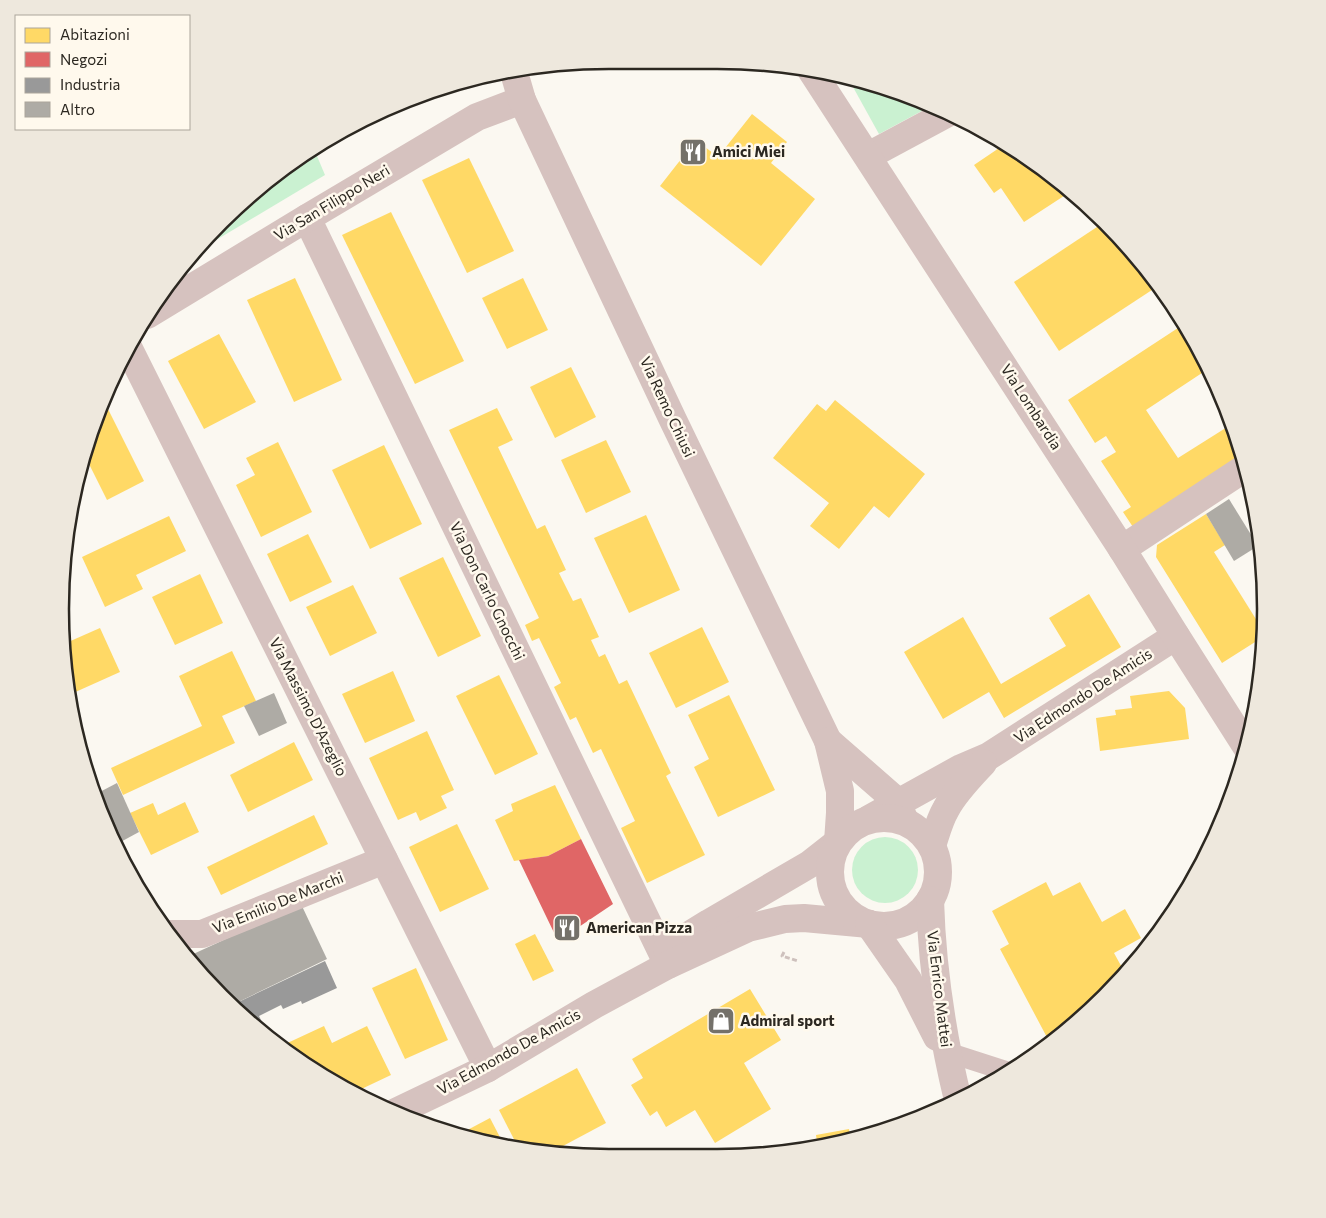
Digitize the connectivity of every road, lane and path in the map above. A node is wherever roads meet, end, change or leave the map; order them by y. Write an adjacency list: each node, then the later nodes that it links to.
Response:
1 (518, 77): 3 (street, Via Remo Chiusi)
2 (817, 78): 5 (street, Via Lombardia)
3 (522, 100): 6 (street, Via San Filippo Neri); 13 (street, Via Remo Chiusi)
4 (940, 117): 5 (street)
5 (868, 156): 10 (street, Via Lombardia)
6 (307, 218): 7 (street, Via San Filippo Neri); 23 (street, Via Don Carlo Gnocchi)
7 (162, 306)
8 (132, 355): 18 (street, Via Massimo D'Azeglio)
9 (1240, 472): 10 (street)
10 (1122, 549): 11 (street, Via Lombardia)
11 (1176, 636): 12 (street, Via Lombardia); 14 (street, Via Edmondo De Amicis)
12 (1241, 739)
13 (828, 741): 15 (street, Via Remo Chiusi); 16 (street, Via Remo Chiusi)
14 (989, 756): 15 (street, Via Edmondo De Amicis); 17 (street, Via Edmondo De Amicis)
15 (901, 812): 16 (street); 17 (street)
16 (838, 842): 20 (street); 23 (street, Via Edmondo De Amicis)
17 (932, 846): 19 (street)
18 (384, 860): 21 (street, Via Emilio De Marchi); 25 (street, Via Massimo D'Azeglio)
19 (930, 900): 20 (street); 27 (street, Via Enrico Mattei)
20 (869, 924): 23 (street, Via Edmondo De Amicis); 27 (street, Via Enrico Mattei)
21 (177, 934)
22 (786, 948): 24 (path)
23 (665, 959): 25 (street, Via Edmondo De Amicis)
24 (798, 961)
25 (488, 1068): 28 (street, Via Edmondo De Amicis)
26 (993, 1073): 27 (lane)
27 (952, 1077)
28 (403, 1109)

